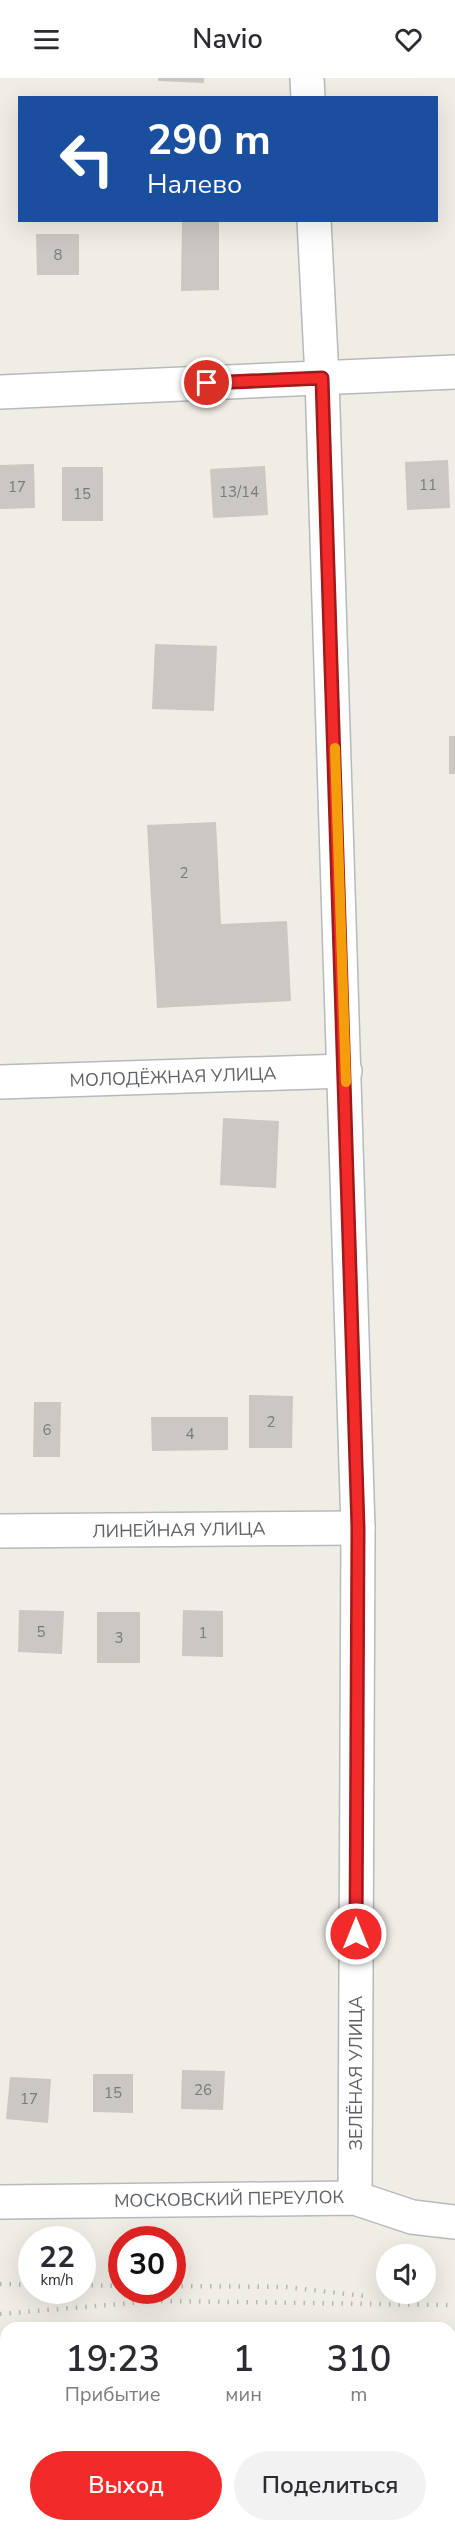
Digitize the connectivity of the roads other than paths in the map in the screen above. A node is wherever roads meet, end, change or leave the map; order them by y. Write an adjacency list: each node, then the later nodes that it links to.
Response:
1 (307, 78): 2 (street)
2 (308, 96)
3 (315, 222): 5 (street, ЗЕЛЁНАЯ УЛИЦА)
4 (455, 372): 5 (street)
5 (322, 378): 6 (street); 7 (street, ЗЕЛЁНАЯ УЛИЦА)
6 (0, 392)
7 (345, 1071): 8 (street, МОЛОДЁЖНАЯ УЛИЦА); 9 (street, ЗЕЛЁНАЯ УЛИЦА)
8 (0, 1082)
9 (358, 1528): 10 (street, ЛИНЕЙНАЯ УЛИЦА); 11 (street, ЗЕЛЁНАЯ УЛИЦА)
10 (0, 1531)
11 (355, 2198): 12 (street, МОСКОВСКИЙ ПЕРЕУЛОК); 13 (street, МОСКОВСКИЙ ПЕРЕУЛОК)
12 (0, 2202)
13 (455, 2222)

